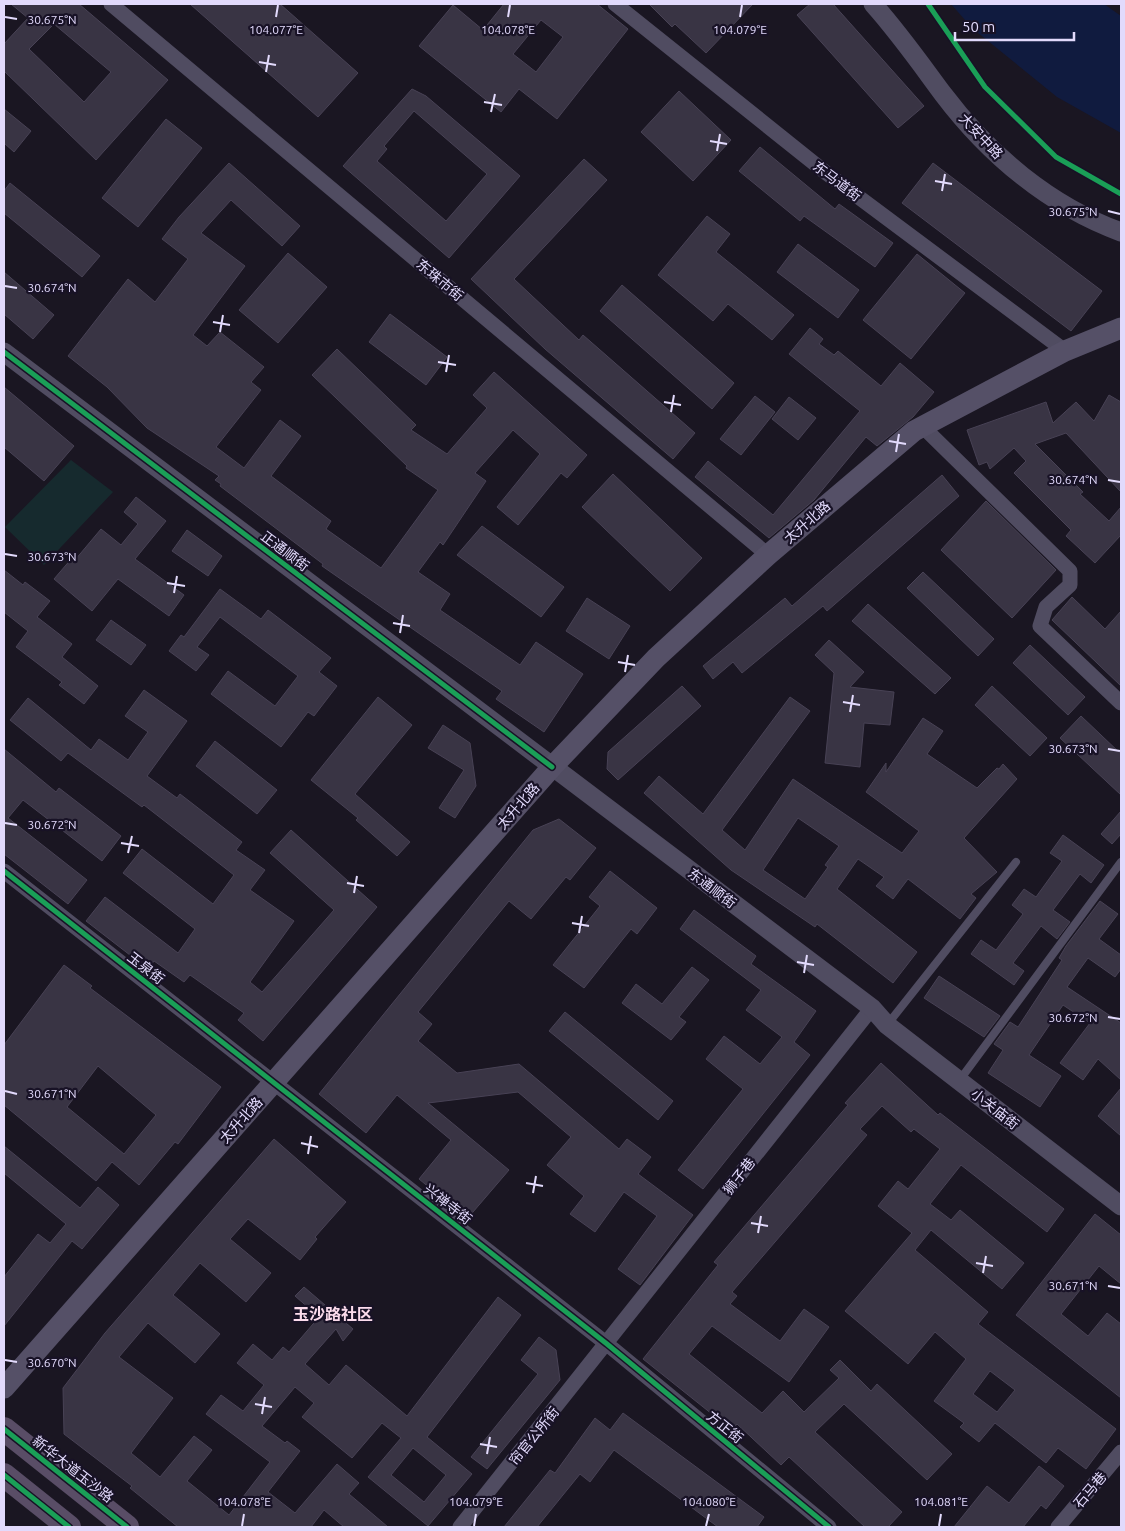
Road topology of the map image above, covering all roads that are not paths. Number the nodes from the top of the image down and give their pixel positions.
1 (111, 4) edge
2 (615, 4) edge
3 (873, 4) edge
4 (1121, 232) edge
5 (1121, 328) edge
6 (1065, 350) junction
7 (4, 352) edge
8 (922, 426) junction
9 (768, 555) junction
10 (1121, 702) edge
11 (552, 767) junction
12 (1016, 862) dead end
13 (1121, 862) edge
14 (4, 872) edge
15 (872, 1008) junction
16 (887, 1025) junction
17 (959, 1081) junction
18 (274, 1082) junction
19 (1121, 1206) edge
20 (607, 1344) junction
21 (4, 1388) edge
22 (4, 1429) edge
23 (1121, 1452) edge
24 (4, 1475) edge
25 (69, 1527) edge
26 (127, 1527) edge
27 (460, 1527) edge
28 (829, 1527) edge
29 (1058, 1527) edge

1 - 9 street, 东珠市街
2 - 6 street, 东马道街
3 - 4 street, 大安中路
5 - 6 main road, 太升北路
6 - 8 main road, 太升北路
7 - 11 street, 正通顺街
8 - 9 main road, 太升北路
8 - 10 street
9 - 11 main road, 太升北路
11 - 15 street, 东通顺街
11 - 18 main road, 太升北路
12 - 16 lane
13 - 17 lane
14 - 18 street, 玉泉街
15 - 16 street, 小关庙街
15 - 20 street, 狮子巷
16 - 17 street, 小关庙街
17 - 19 street, 小关庙街
18 - 20 street, 兴禅寺街
18 - 21 main road, 太升北路
20 - 27 street, 帘官公所街
20 - 28 street, 方正街
22 - 26 main road, 新华大道玉沙路
23 - 29 street, 石马巷
24 - 25 main road

